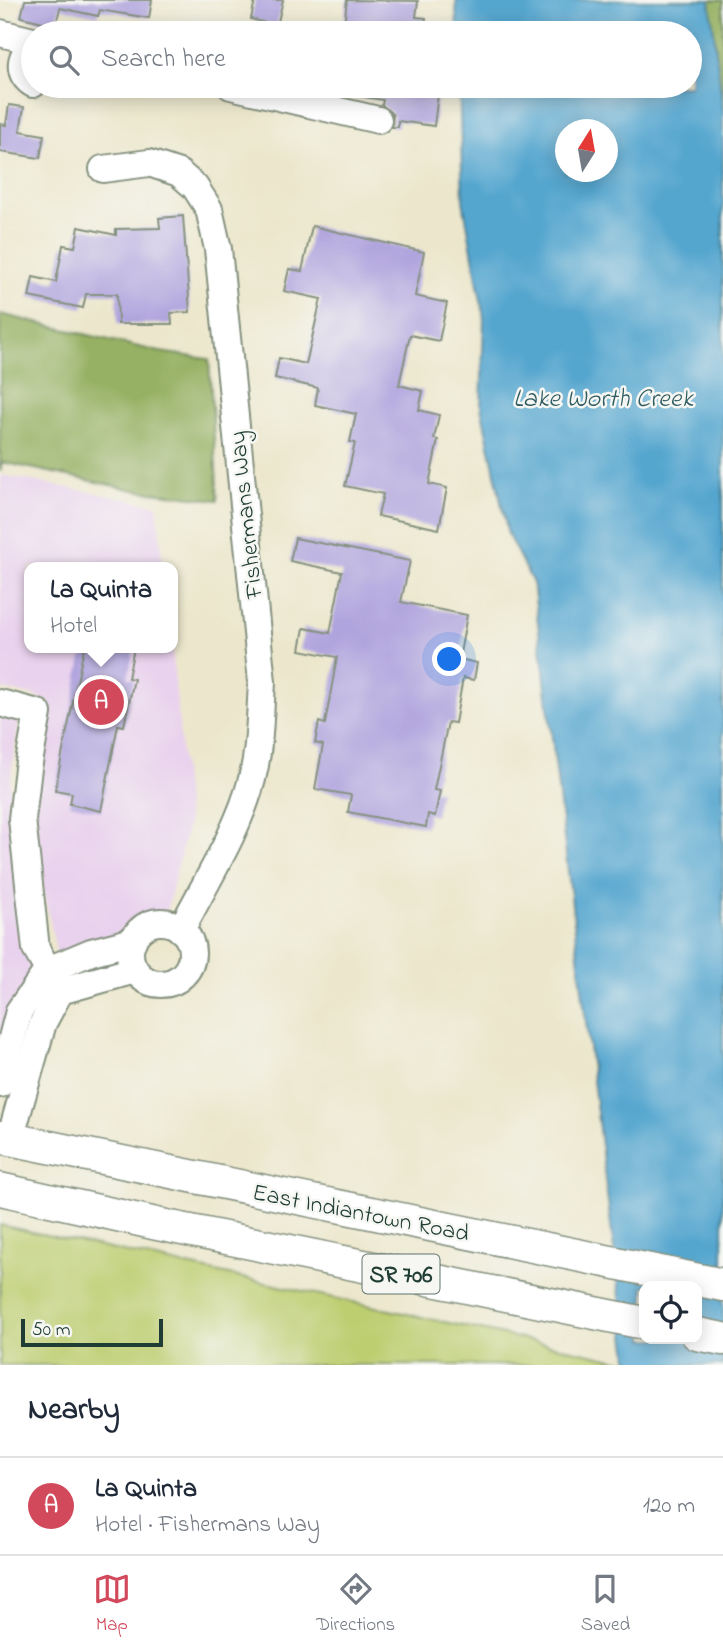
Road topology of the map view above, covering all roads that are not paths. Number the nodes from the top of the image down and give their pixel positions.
1 (0, 33) edge
2 (21, 38) edge
3 (0, 76) edge
4 (21, 81) edge
5 (283, 98) edge
6 (378, 120) dead end
7 (103, 169) dead end
8 (0, 703) edge
9 (181, 930) junction
10 (132, 941) junction
11 (135, 970) junction
12 (54, 981) junction
13 (9, 1006) edge
14 (43, 1024) junction
15 (0, 1084) edge
16 (3, 1140) edge
17 (0, 1189) edge
18 (723, 1285) edge
19 (639, 1322) edge
20 (702, 1335) edge
21 (723, 1339) edge

1 - 2 street
3 - 4 street
5 - 6 street
7 - 9 street, Fishermans Way
8 - 12 street
9 - 10 street
9 - 11 street
10 - 11 street
10 - 12 street
11 - 12 street
12 - 13 street
12 - 14 street
13 - 14 street
13 - 15 street
14 - 16 street
16 - 18 main road, East Indiantown Road / SR 706
17 - 19 main road, SR 706
20 - 21 main road

